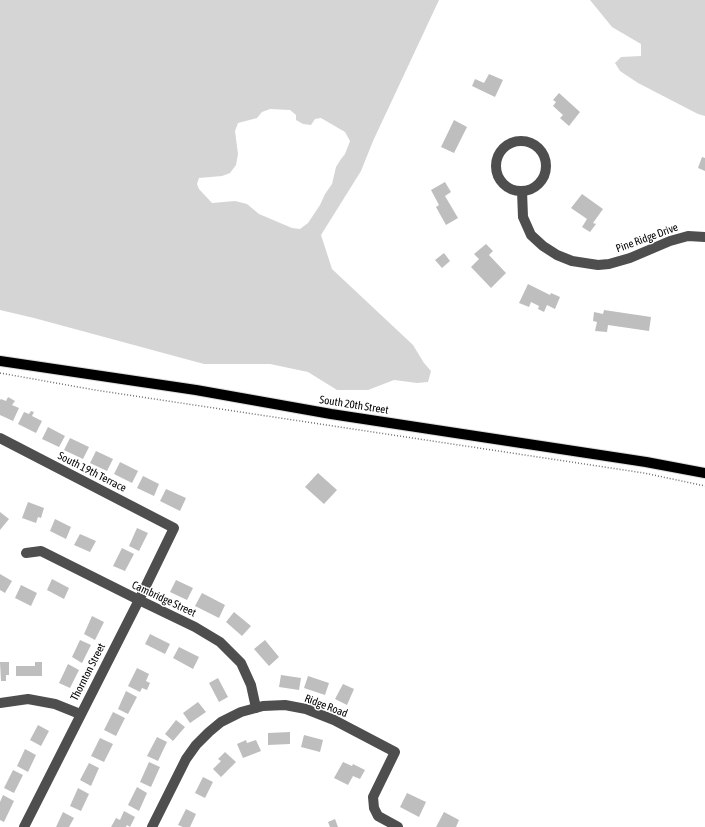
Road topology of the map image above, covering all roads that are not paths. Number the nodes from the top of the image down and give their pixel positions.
1 (522, 192) junction
2 (705, 237) edge
3 (0, 361) edge
4 (0, 438) edge
5 (705, 473) edge
6 (174, 528) joint
7 (26, 553) dead end
8 (139, 600) junction
9 (0, 703) edge
10 (256, 708) junction
11 (80, 714) junction
12 (24, 827) edge
13 (152, 827) edge
14 (398, 827) edge

1 - 1 street
1 - 2 street, Pine Ridge Drive
3 - 5 main road, South 20th Street
4 - 6 street, South 19th Terrace
6 - 8 street, Thornton Street
7 - 8 street, Cambridge Street
8 - 10 street, Cambridge Street
8 - 11 street, Thornton Street
9 - 11 street
10 - 13 street, Ridge Road
10 - 14 street, Ridge Road
11 - 12 street, Thornton Street

